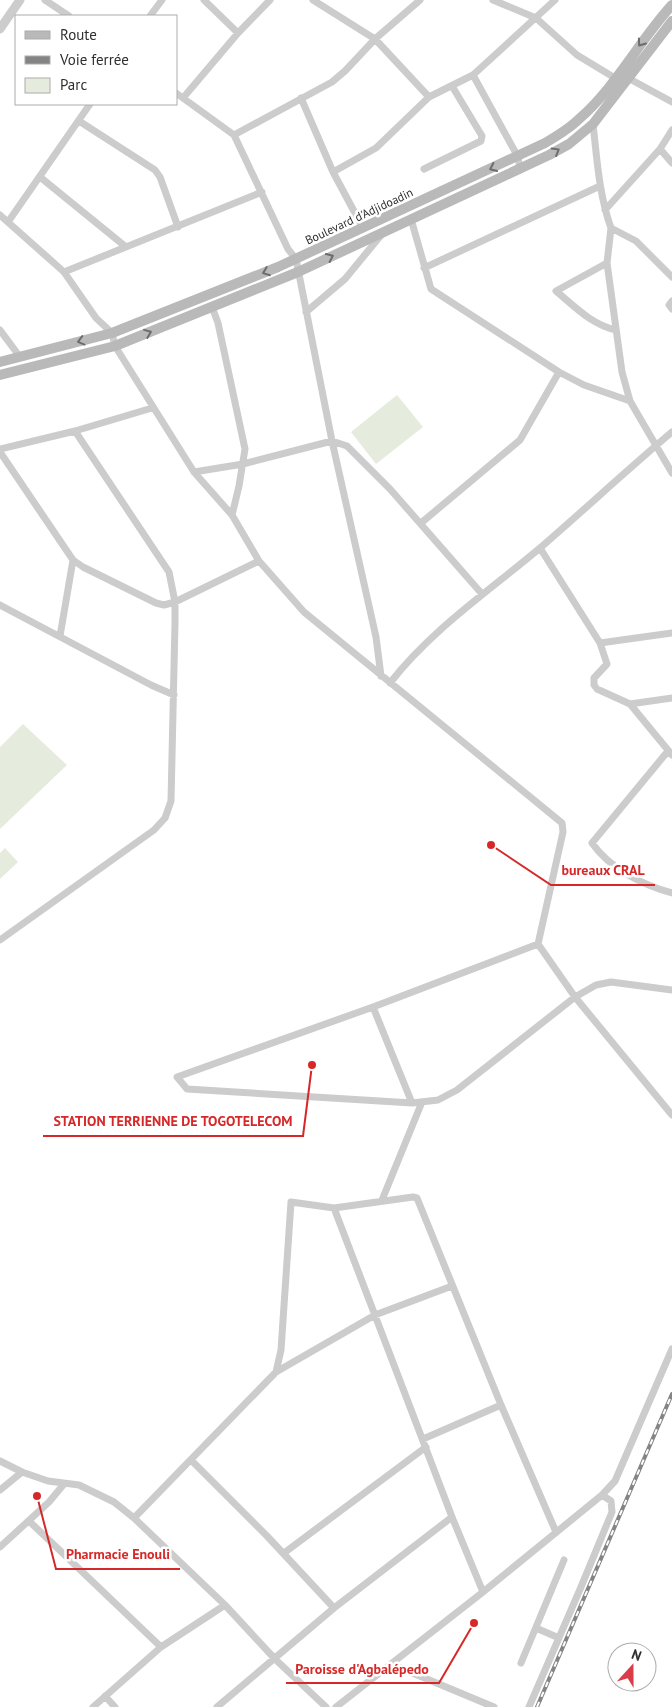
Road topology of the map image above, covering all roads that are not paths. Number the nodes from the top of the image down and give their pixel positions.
1 (20, 0) edge
2 (45, 0) edge
3 (162, 0) edge
4 (204, 0) edge
5 (270, 0) edge
6 (313, 0) edge
7 (420, 0) edge
8 (493, 0) edge
9 (555, 0) edge
10 (670, 11) edge
11 (68, 15) edge
12 (151, 15) edge
13 (536, 18) junction
14 (672, 21) edge
15 (0, 29) edge
16 (238, 33) junction
17 (375, 39) junction
18 (473, 75) junction
19 (615, 78) junction
20 (628, 78) junction
21 (452, 86) junction
22 (179, 96) edge
23 (429, 97) junction
24 (301, 98) junction
25 (672, 102) edge
26 (89, 105) edge
27 (79, 121) junction
28 (593, 124) junction
29 (672, 130) edge
30 (234, 135) junction
31 (660, 149) junction
32 (518, 156) junction
33 (672, 162) edge
34 (424, 169) dead end
35 (520, 169) junction
36 (333, 172) junction
37 (40, 177) junction
38 (470, 178) junction
39 (600, 186) junction
40 (472, 191) junction
41 (262, 192) junction
42 (605, 210) junction
43 (0, 215) edge
44 (411, 219) junction
45 (8, 222) junction
46 (178, 226) junction
47 (363, 228) junction
48 (611, 228) junction
49 (384, 231) junction
50 (126, 247) junction
51 (296, 259) junction
52 (607, 263) junction
53 (424, 268) junction
54 (64, 272) junction
55 (298, 272) junction
56 (672, 277) edge
57 (672, 301) edge
58 (212, 306) junction
59 (672, 308) edge
60 (306, 312) junction
61 (0, 330) edge
62 (616, 330) junction
63 (112, 333) junction
64 (115, 346) junction
65 (20, 357) junction
66 (0, 362) edge
67 (559, 372) junction
68 (0, 375) edge
69 (630, 401) junction
70 (152, 408) junction
71 (75, 431) junction
72 (672, 432) edge
73 (332, 441) junction
74 (655, 446) junction
75 (0, 451) edge
76 (243, 464) junction
77 (194, 472) junction
78 (672, 473) edge
79 (232, 515) junction
80 (421, 523) junction
81 (540, 548) junction
82 (73, 560) junction
83 (258, 561) junction
84 (482, 594) junction
85 (175, 602) junction
86 (0, 605) edge
87 (672, 633) edge
88 (60, 636) junction
89 (600, 643) junction
90 (381, 676) junction
91 (390, 683) junction
92 (174, 695) junction
93 (672, 698) edge
94 (630, 704) junction
95 (670, 753) edge
96 (672, 894) edge
97 (0, 940) edge
98 (538, 944) junction
99 (672, 990) edge
100 (575, 997) junction
101 (373, 1007) junction
102 (422, 1102) junction
103 (412, 1103) junction
104 (672, 1115) edge
105 (382, 1200) junction
106 (334, 1208) junction
107 (452, 1286) junction
108 (375, 1315) junction
109 (672, 1349) edge
110 (276, 1372) junction
111 (501, 1405) junction
112 (422, 1439) junction
113 (426, 1447) junction
114 (191, 1460) junction
115 (0, 1461) edge
116 (22, 1472) junction
117 (64, 1484) junction
118 (0, 1490) edge
119 (602, 1495) junction
120 (452, 1517) junction
121 (134, 1518) junction
122 (29, 1521) junction
123 (556, 1532) junction
124 (0, 1547) edge
125 (284, 1554) junction
126 (564, 1560) dead end
127 (483, 1592) junction
128 (224, 1605) junction
129 (334, 1608) junction
130 (536, 1628) junction
131 (559, 1638) junction
132 (161, 1647) junction
133 (275, 1660) junction
134 (521, 1662) dead end
135 (391, 1664) junction
136 (105, 1696) junction
137 (93, 1707) edge
138 (115, 1707) edge
139 (217, 1707) edge
140 (326, 1707) edge
141 (336, 1707) edge
142 (494, 1707) edge
143 (529, 1707) edge

1 - 15 street
2 - 11 street
3 - 12 street
4 - 16 street
5 - 16 street
6 - 17 street
7 - 17 street
8 - 13 street
9 - 13 street
10 -> 19 main road, Boulevard d'Adjidoadin
13 - 18 street
13 - 19 street
14 - 20 main road, Boulevard d'Adjidoadin
16 - 22 street
17 - 23 street
17 - 24 street
18 - 21 street
18 - 32 street
19 - 32 main road, Boulevard d'Adjidoadin
20 - 25 street
20 - 28 main road, Boulevard d'Adjidoadin
21 - 23 street
21 - 34 street
22 - 30 street
23 - 36 street
24 - 30 street
24 - 36 street
26 - 27 street
27 - 37 street
27 - 46 street
35 -> 28 main road, Boulevard d'Adjidoadin
28 - 39 street
29 - 31 street
30 - 41 street
31 - 33 street
31 - 42 street
32 - 35 street
32 -> 38 main road, Boulevard d'Adjidoadin
35 - 40 main road, Boulevard d'Adjidoadin
36 - 47 street
37 - 45 street
37 - 50 street
38 - 40 main road
38 - 47 main road, Boulevard d'Adjidoadin
39 - 42 street
39 - 53 street
40 - 44 main road, Boulevard d'Adjidoadin
41 - 46 street
41 - 51 street
42 - 48 street
43 - 45 street
44 - 49 main road, Boulevard d'Adjidoadin
44 - 53 street
45 - 54 street
46 - 50 street
47 - 51 main road, Boulevard d'Adjidoadin
48 - 52 street
48 - 56 street
55 -> 49 main road, Boulevard d'Adjidoadin
49 - 60 street
50 - 54 street
51 - 55 street
51 -> 63 main road, Boulevard d'Adjidoadin
52 - 62 street
52 - 62 street
53 - 67 street
54 - 63 street
55 - 58 main road, Boulevard d'Adjidoadin
55 - 60 street
57 - 59 street
64 -> 58 main road, Boulevard d'Adjidoadin
58 - 76 street
60 - 73 street
61 - 65 street
62 - 69 street
63 - 64 street
63 -> 65 main road, Boulevard d'Adjidoadin
64 - 68 main road, Boulevard d'Adjidoadin
64 - 70 street
65 - 66 main road, Boulevard d'Adjidoadin
67 - 69 street
67 - 80 street
69 - 74 street
70 - 71 street
70 - 77 street
71 - 75 street
71 - 85 street
72 - 74 street
73 - 76 street
73 - 80 street
73 - 90 street
74 - 78 street
74 - 81 street
75 - 82 street
76 - 77 street
76 - 79 street
77 - 79 street
79 - 83 street
80 - 84 street
81 - 84 street
81 - 89 street
82 - 85 street
82 - 88 street
83 - 85 street
83 - 90 street
84 - 91 street
85 - 92 street
86 - 88 street
87 - 89 street
88 - 92 street
89 - 94 street
90 - 91 street
91 - 98 street
92 - 97 street
93 - 94 street
94 - 95 street
95 - 96 street
98 - 100 street
98 - 101 street
99 - 100 street
100 - 102 street
100 - 104 street
101 - 103 street
101 - 103 street
102 - 103 street
102 - 105 street
105 - 106 street
105 - 107 street
106 - 108 street
106 - 110 street
107 - 108 street
107 - 111 street
108 - 110 street
108 - 112 street
109 - 119 street
110 - 114 street
111 - 112 street
111 - 123 street
112 - 113 street
113 - 120 street
113 - 125 street
114 - 121 street
114 - 125 street
115 - 116 street
116 - 117 street
116 - 118 street
117 - 121 street
117 - 122 street
119 - 123 street
119 - 131 street
120 - 127 street
120 - 129 street
121 - 128 street
122 - 124 street
122 - 132 street
123 - 127 street
125 - 129 street
126 - 130 street
127 - 135 street
128 - 132 street
128 - 133 street
129 - 133 street
130 - 131 street
130 - 134 street
131 - 143 street
132 - 136 street
133 - 139 street
133 - 140 street
135 - 141 street
135 - 142 street
136 - 137 street
136 - 138 street

